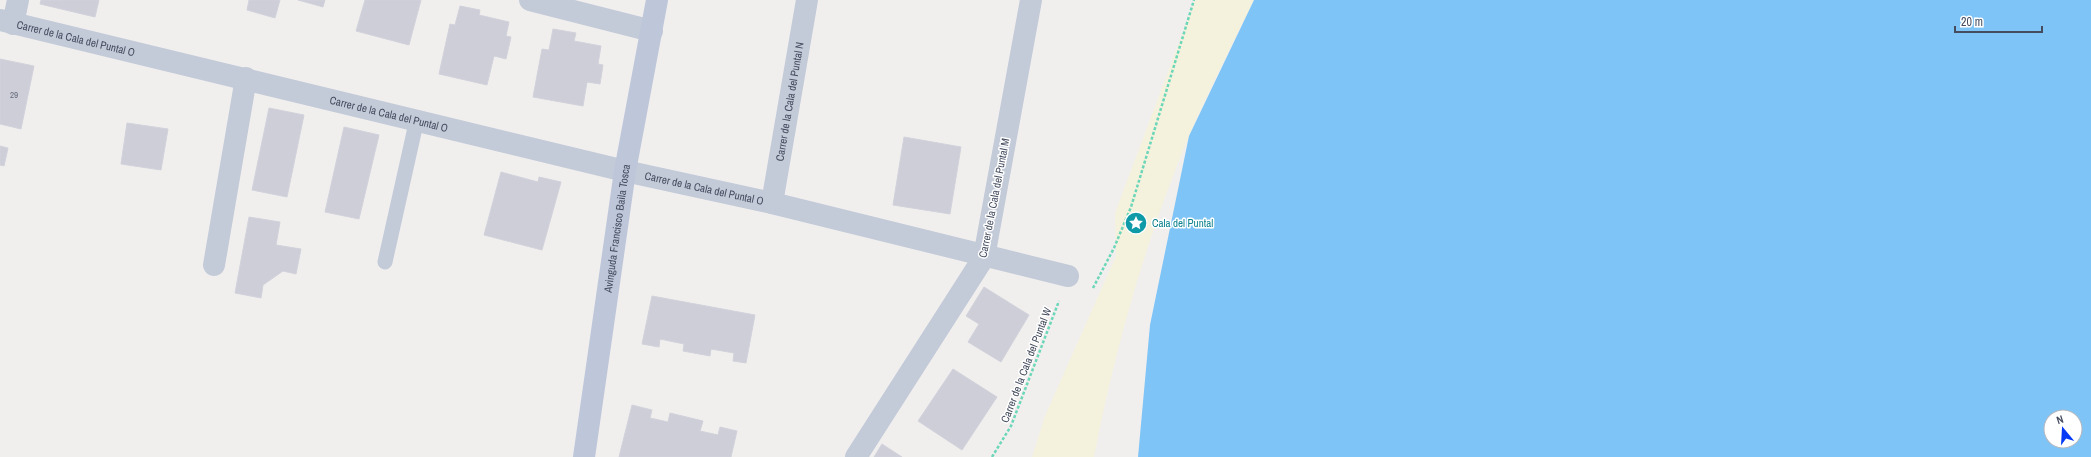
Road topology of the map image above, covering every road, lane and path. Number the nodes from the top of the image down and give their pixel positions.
1 (18, 0) edge
2 (530, 0) edge
3 (657, 0) edge
4 (807, 0) edge
5 (1031, 0) edge
6 (1194, 0) edge
7 (7, 22) edge
8 (652, 31) junction
9 (246, 78) junction
10 (416, 119) junction
11 (625, 171) junction
12 (772, 203) junction
13 (1114, 248) dead end
14 (984, 257) junction
15 (385, 262) dead end
16 (214, 265) dead end
17 (1068, 276) joint
18 (584, 457) edge
19 (856, 457) edge
20 (992, 457) edge

1 - 7 street
2 - 8 street
3 - 8 street, Avinguda Francisco Baila Tosca
4 - 12 street, Carrer de la Cala del Puntal N
5 - 14 street, Carrer de la Cala del Puntal M
6 - 13 path
7 - 9 street, Carrer de la Cala del Puntal O
8 - 11 street, Avinguda Francisco Baila Tosca
9 - 10 street, Carrer de la Cala del Puntal O
9 - 16 street
10 - 11 street, Carrer de la Cala del Puntal O
10 - 15 lane
11 - 12 street, Carrer de la Cala del Puntal O
11 - 18 street, Avinguda Francisco Baila Tosca
12 - 14 street, Carrer de la Cala del Puntal O
14 - 17 street, Carrer de la Cala del Puntal O
14 - 19 street, Carrer de la Cala del Puntal M
17 - 20 path, Carrer de la Cala del Puntal W

